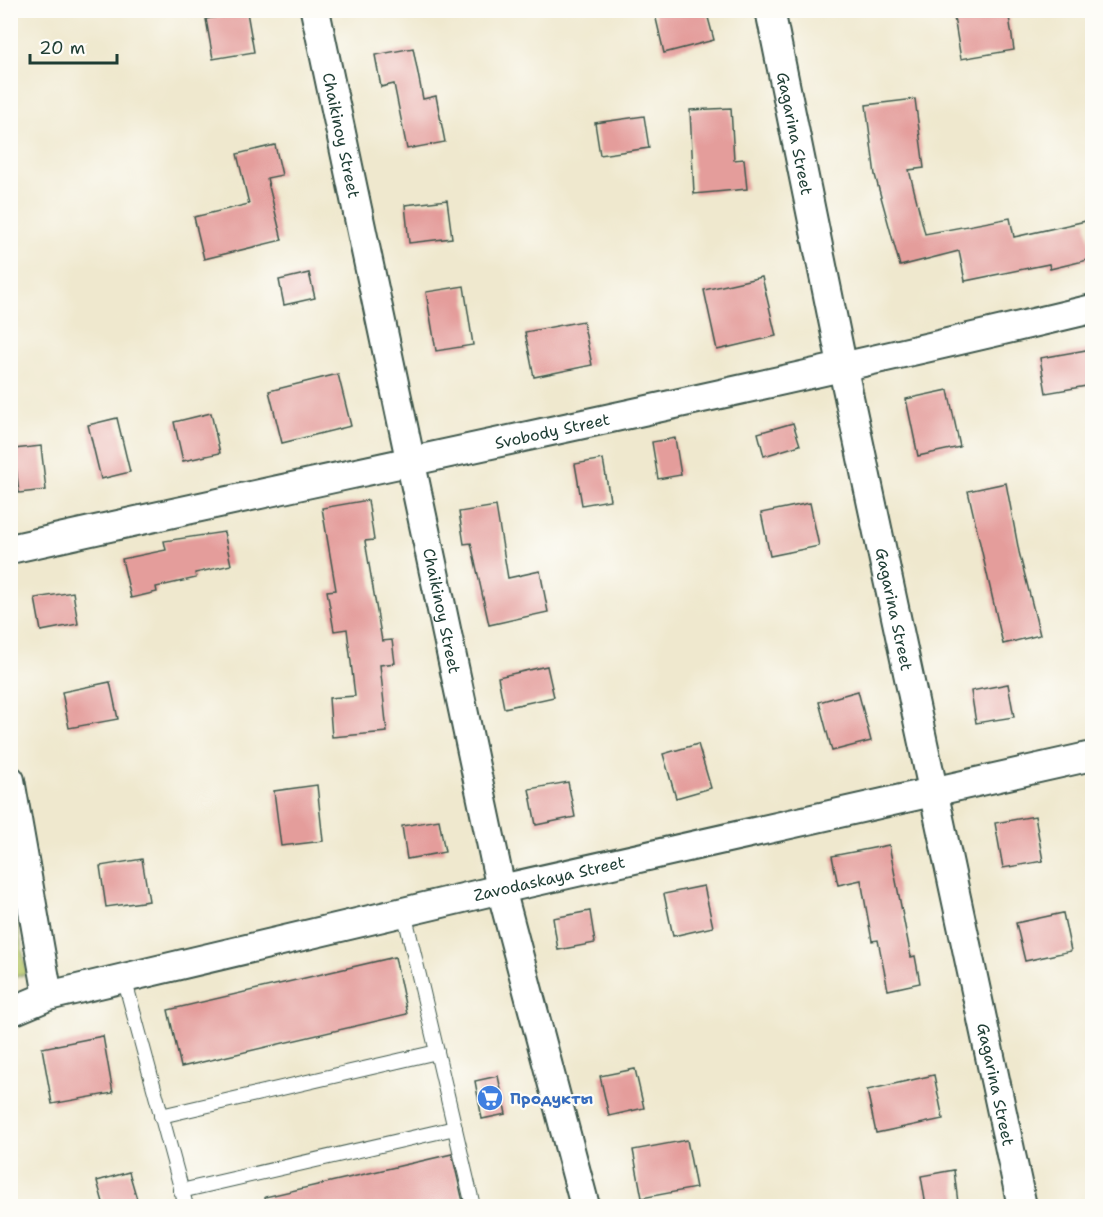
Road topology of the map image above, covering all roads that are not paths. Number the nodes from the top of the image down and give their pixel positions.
1 (315, 10) edge
2 (770, 10) edge
3 (1092, 309) edge
4 (843, 369) junction
5 (408, 460) junction
6 (10, 549) edge
7 (1092, 756) edge
8 (10, 780) edge
9 (934, 793) junction
10 (501, 889) junction
11 (404, 912) junction
12 (124, 978) junction
13 (48, 996) junction
14 (10, 1012) edge
15 (437, 1052) junction
16 (161, 1116) junction
17 (455, 1128) junction
18 (182, 1191) junction
19 (186, 1206) edge
20 (473, 1206) edge
21 (585, 1206) edge
22 (1022, 1206) edge

1 - 5 street, Chaikinoy Street
2 - 4 street, Gagarina Street
3 - 4 street, Svobody Street
4 - 5 street, Svobody Street
4 - 9 street, Gagarina Street
5 - 6 street, Svobody Street
5 - 10 street, Chaikinoy Street
7 - 9 street, Zavodaskaya Street
8 - 13 street
9 - 10 street, Zavodaskaya Street
9 - 22 street, Gagarina Street
10 - 11 street, Zavodaskaya Street
10 - 21 street, Chaikinoy Street
11 - 12 street, Zavodaskaya Street
11 - 15 lane
12 - 13 street, Zavodaskaya Street
12 - 16 lane
13 - 14 street, Zavodaskaya Street
15 - 16 lane
15 - 17 lane
16 - 18 lane
17 - 18 lane
17 - 20 lane
18 - 19 lane

